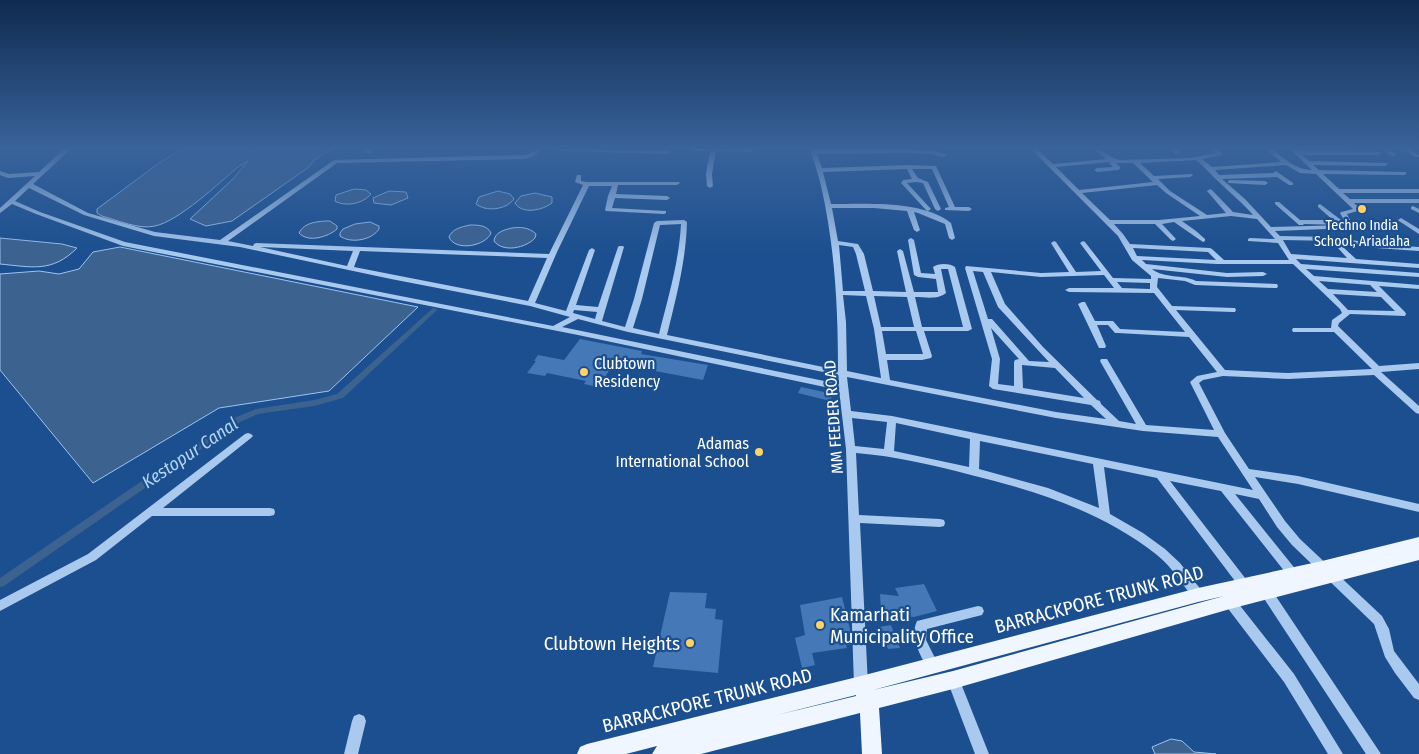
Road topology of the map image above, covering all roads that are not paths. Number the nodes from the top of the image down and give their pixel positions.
1 (303, 184) edge
2 (587, 184) edge
3 (616, 184) edge
4 (823, 184) edge
5 (905, 184) edge
6 (926, 184) edge
7 (942, 184) edge
8 (1069, 184) edge
9 (1147, 184) edge
10 (1159, 184) edge
11 (1225, 184) edge
12 (1331, 184) edge
13 (29, 185) joint
14 (1210, 191) dead end
15 (1339, 191) junction
16 (1419, 191) edge
17 (1077, 192) junction
18 (611, 196) junction
19 (667, 198) dead end
20 (11, 201) junction
21 (1348, 201) junction
22 (1419, 201) edge
23 (1277, 203) dead end
24 (828, 206) junction
25 (1320, 206) dead end
26 (928, 209) junction
27 (938, 209) junction
28 (953, 209) junction
29 (969, 209) dead end
30 (0, 210) edge
31 (914, 210) junction
32 (664, 212) dead end
33 (1231, 214) junction
34 (1205, 216) junction
35 (1257, 217) junction
36 (1175, 220) junction
37 (1401, 220) dead end
38 (1338, 221) junction
39 (1108, 222) junction
40 (1157, 222) junction
41 (1298, 222) junction
42 (1347, 225) junction
43 (1269, 229) junction
44 (1307, 229) junction
45 (917, 230) dead end
46 (1419, 232) edge
47 (952, 238) dead end
48 (1173, 239) dead end
49 (911, 240) dead end
50 (1203, 240) dead end
51 (1250, 240) dead end
52 (1279, 240) junction
53 (220, 243) junction
54 (835, 243) junction
55 (1054, 243) dead end
56 (1083, 243) dead end
57 (240, 245) junction
58 (1127, 246) junction
59 (621, 247) dead end
60 (358, 248) junction
61 (1342, 248) dead end
62 (1419, 249) edge
63 (592, 250) dead end
64 (900, 251) dead end
65 (551, 256) junction
66 (1135, 258) junction
67 (1353, 260) junction
68 (1222, 262) junction
69 (1295, 262) junction
70 (1145, 266) junction
71 (1419, 266) edge
72 (350, 268) junction
73 (986, 270) junction
74 (1364, 271) junction
75 (1105, 272) junction
76 (1074, 274) junction
77 (1263, 274) dead end
78 (1419, 275) edge
79 (939, 277) junction
80 (1154, 278) junction
81 (1312, 278) junction
82 (1112, 280) junction
83 (1375, 284) junction
84 (1274, 286) dead end
85 (1419, 287) edge
86 (1069, 290) dead end
87 (1119, 290) junction
88 (1157, 291) junction
89 (1324, 291) junction
90 (839, 293) junction
91 (870, 293) junction
92 (911, 294) junction
93 (1383, 294) junction
94 (531, 304) junction
95 (1082, 304) dead end
96 (1172, 308) junction
97 (602, 310) junction
98 (1232, 310) dead end
99 (573, 312) junction
100 (1346, 312) junction
101 (989, 320) dead end
102 (598, 321) junction
103 (1092, 323) junction
104 (553, 328) junction
105 (878, 329) junction
106 (919, 329) junction
107 (628, 330) junction
108 (1296, 330) dead end
109 (1336, 330) junction
110 (1192, 335) junction
111 (662, 337) junction
112 (1102, 346) dead end
113 (883, 357) junction
114 (1104, 361) dead end
115 (1027, 363) junction
116 (1058, 366) junction
117 (1419, 366) edge
118 (1377, 371) junction
119 (844, 373) junction
120 (1222, 373) junction
121 (886, 382) junction
122 (843, 388) junction
123 (1019, 390) junction
124 (1097, 403) junction
125 (1419, 411) edge
126 (847, 414) junction
127 (892, 419) junction
128 (1115, 423) junction
129 (1143, 428) junction
130 (1221, 434) junction
131 (248, 436) dead end
132 (975, 436) junction
133 (851, 449) junction
134 (889, 452) junction
135 (1098, 462) junction
136 (974, 472) junction
137 (1248, 472) junction
138 (1160, 475) junction
139 (1225, 489) junction
140 (1262, 496) junction
141 (1419, 508) edge
142 (149, 512) junction
143 (270, 512) dead end
144 (1105, 517) junction
145 (854, 519) junction
146 (940, 523) dead end
147 (1419, 543) edge
148 (1419, 554) edge
149 (1328, 572) junction
150 (1293, 574) junction
151 (1245, 586) junction
152 (1267, 593) junction
153 (1198, 595) junction
154 (1230, 602) junction
155 (0, 606) edge
156 (978, 611) dead end
157 (933, 666) junction
158 (953, 680) junction
159 (865, 693) junction
160 (1419, 694) edge
161 (359, 721) dead end
162 (351, 754) edge
163 (587, 754) edge
164 (662, 754) edge
165 (872, 754) edge
166 (982, 754) edge
167 (1336, 754) edge
168 (1374, 754) edge

1 - 53 street
2 - 65 street
3 - 18 street
4 - 24 street, MM FEEDER ROAD
5 - 26 street
6 - 27 street
7 - 28 street
8 - 17 street
9 - 17 street
10 - 34 street
11 - 35 street
12 - 15 street
13 - 20 street
13 - 53 street
14 - 33 street
15 - 16 street
15 - 21 street
17 - 39 street
18 - 19 street
18 - 32 street
20 - 30 street
20 - 104 street
21 - 22 street
21 - 42 street
23 - 41 street
24 - 31 street
24 - 54 street, MM FEEDER ROAD
25 - 38 street
26 - 27 street
26 - 31 street
27 - 28 street
28 - 29 street
31 - 45 street
31 - 47 street
33 - 34 street
33 - 35 street
34 - 36 street
35 - 43 street
36 - 40 street
36 - 50 street
37 - 46 street
38 - 41 street
38 - 42 street
39 - 40 street
39 - 58 street
40 - 48 street
41 - 44 street
42 - 44 street
43 - 44 street
43 - 52 street
49 - 79 street
51 - 52 street
52 - 62 street
52 - 69 street
53 - 57 street
54 - 90 street, MM FEEDER ROAD
54 - 91 street
55 - 76 street
56 - 75 street
57 - 60 street
57 - 72 street
58 - 66 street
58 - 68 street
59 - 97 street
60 - 65 street
60 - 72 street
61 - 67 street
63 - 99 street
64 - 92 street
65 - 94 street
66 - 68 street
66 - 70 street
67 - 69 street
67 - 71 street
67 - 74 street
68 - 69 street
69 - 74 street
69 - 81 street
70 - 77 street
70 - 80 street
72 - 94 street
73 - 76 street
73 - 116 street
73 - 123 street
74 - 78 street
74 - 83 street
75 - 76 street
75 - 82 street
79 - 92 street
79 - 106 street
80 - 82 street
80 - 84 street
80 - 88 street
81 - 83 street
81 - 89 street
82 - 87 street
83 - 85 street
83 - 93 street
86 - 87 street
87 - 88 street
88 - 96 street
89 - 93 street
89 - 100 street
90 - 91 street
90 - 119 street, MM FEEDER ROAD
91 - 92 street
91 - 105 street
92 - 106 street
93 - 100 street
94 - 99 street
95 - 103 street
96 - 98 street
96 - 110 street
97 - 99 street
97 - 102 street
99 - 102 street
99 - 104 street
100 - 109 street
101 - 115 street
102 - 107 street
103 - 110 street
103 - 112 street
104 - 122 street
105 - 106 street
105 - 113 street
106 - 113 street
107 - 111 street
107 - 111 street
108 - 109 street
109 - 118 street
110 - 120 street
111 - 119 street
113 - 121 street
114 - 129 street
115 - 116 street
115 - 123 street
116 - 124 street
117 - 118 street
118 - 120 street
118 - 125 street
119 - 121 street
119 - 122 street, MM FEEDER ROAD
120 - 130 street
121 - 128 street
122 - 126 street, MM FEEDER ROAD
123 - 124 street
124 - 128 street
126 - 127 street
126 - 133 street, MM FEEDER ROAD
127 - 132 street
127 - 134 street
128 - 129 street
129 - 130 street
130 - 137 street
131 - 142 street
132 - 135 street
132 - 136 street
133 - 134 street
133 - 145 street, MM FEEDER ROAD
134 - 136 street
135 - 138 street
135 - 144 street
136 - 144 street
137 - 140 street
137 - 141 street
138 - 139 street
138 - 151 street
139 - 140 street
139 - 150 street
140 - 149 street
142 - 143 street
142 - 155 street
144 - 153 street
145 - 146 street
145 - 159 street, MM FEEDER ROAD
147 - 149 main road, BARRACKPORE TRUNK ROAD
148 - 149 main road, BARRACKPORE TRUNK ROAD
149 - 150 main road, BARRACKPORE TRUNK ROAD
149 - 152 main road, BARRACKPORE TRUNK ROAD
149 - 160 street
150 - 151 main road, BARRACKPORE TRUNK ROAD
151 - 153 main road, BARRACKPORE TRUNK ROAD
152 - 154 main road, BARRACKPORE TRUNK ROAD
152 - 168 street
153 - 157 main road, BARRACKPORE TRUNK ROAD
154 - 158 main road, BARRACKPORE TRUNK ROAD
154 - 167 street
156 - 157 street
157 - 159 main road, BARRACKPORE TRUNK ROAD
158 - 159 main road, BARRACKPORE TRUNK ROAD
158 - 166 street
159 - 163 main road, BARRACKPORE TRUNK ROAD
159 - 164 main road, BARRACKPORE TRUNK ROAD
159 - 165 main road
161 - 162 street

